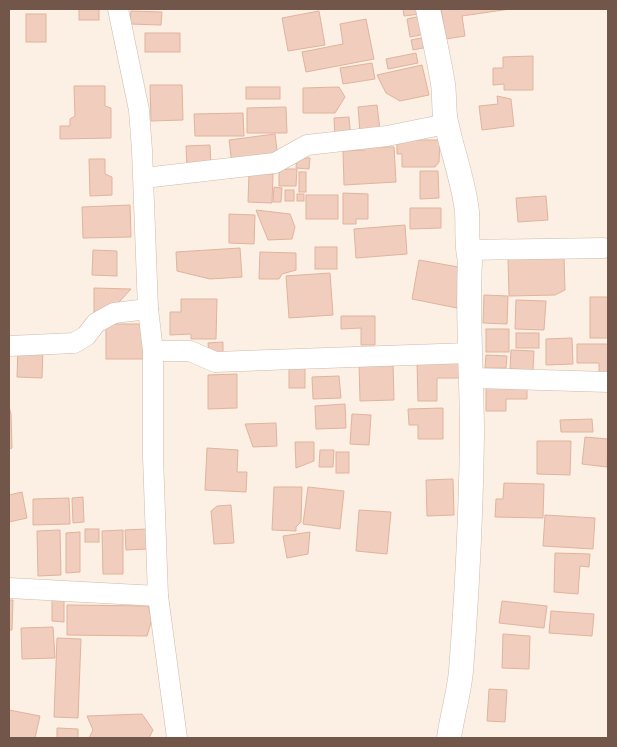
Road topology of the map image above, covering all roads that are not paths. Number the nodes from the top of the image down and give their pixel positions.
1 (118, 9) edge
2 (428, 9) edge
3 (446, 124) junction
4 (144, 178) junction
5 (604, 248) dead end
6 (467, 250) junction
7 (148, 309) junction
8 (9, 346) edge
9 (153, 351) junction
10 (469, 353) junction
11 (472, 378) junction
12 (608, 382) edge
13 (9, 588) edge
14 (158, 596) junction
15 (177, 738) edge
16 (449, 738) edge

1 - 4 street
2 - 3 street
3 - 4 street
3 - 6 street
4 - 7 street
5 - 6 street
6 - 10 street
7 - 8 street
7 - 9 street
9 - 10 street
9 - 14 street
10 - 11 street
11 - 12 street
11 - 16 street
13 - 14 street
14 - 15 street

